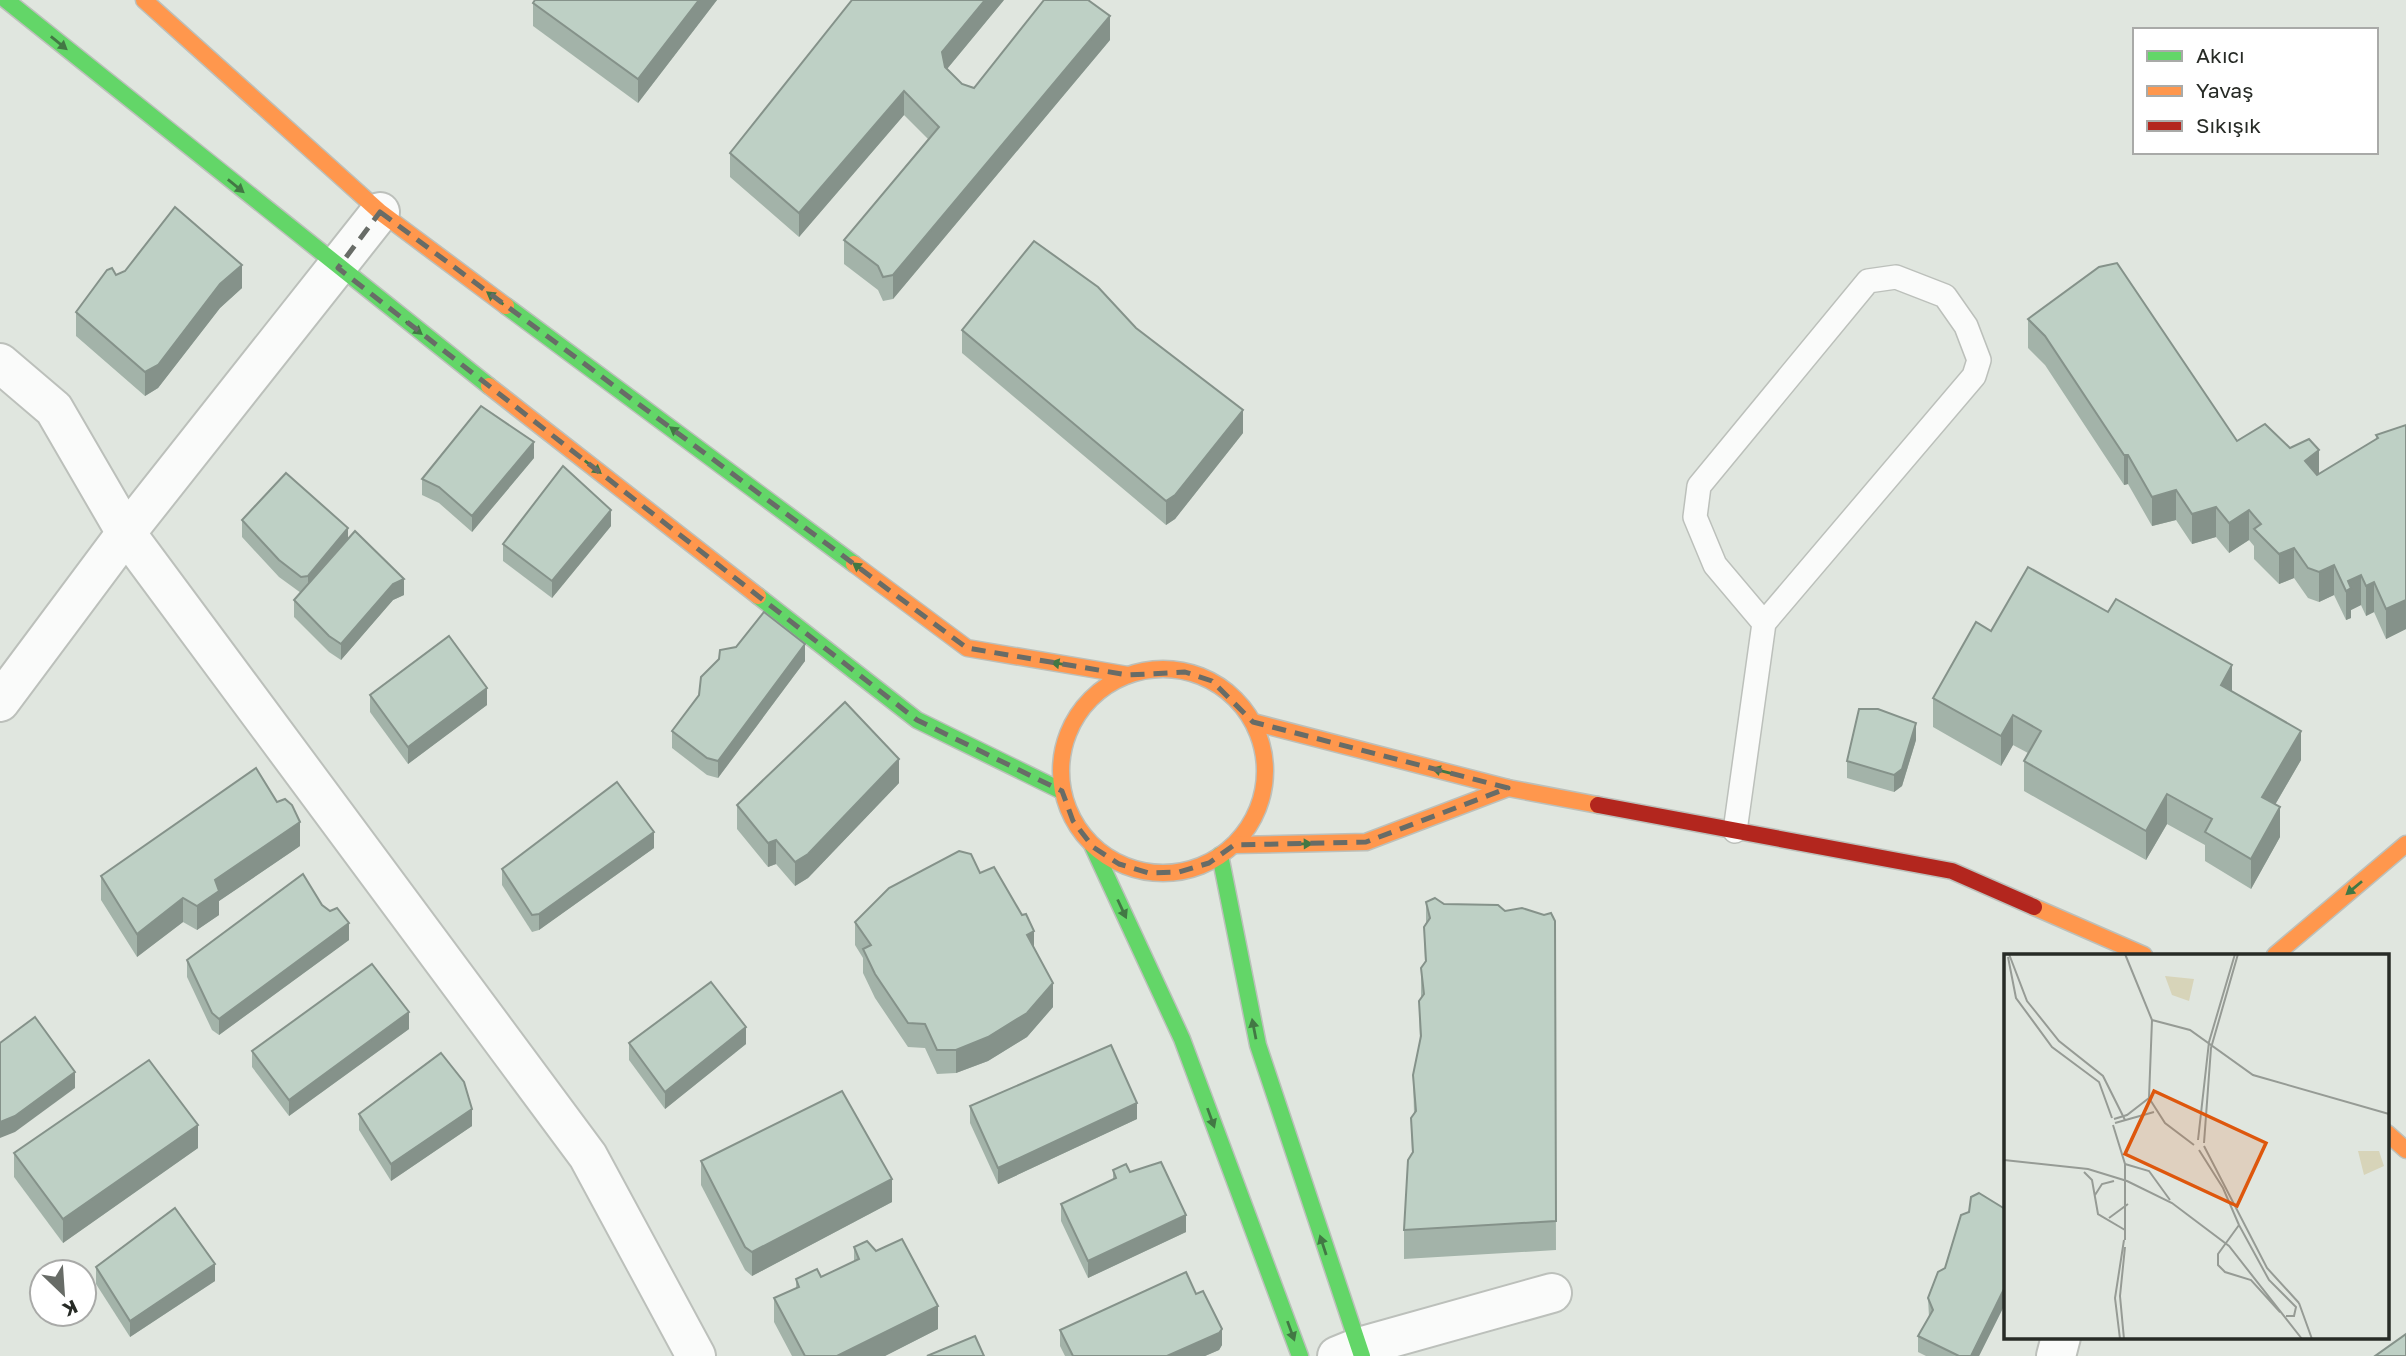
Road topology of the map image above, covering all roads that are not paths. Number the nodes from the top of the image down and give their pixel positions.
1 (6, 0) edge
2 (144, 0) edge
3 (380, 212) junction
4 (338, 268) junction
5 (0, 363) edge
6 (126, 533) junction
7 (1764, 623) junction
8 (1128, 675) junction
9 (0, 702) edge
10 (1253, 722) junction
11 (1508, 788) junction
12 (1062, 791) junction
13 (1735, 831) junction
14 (2406, 844) edge
15 (1234, 845) junction
16 (1093, 847) junction
17 (1220, 855) junction
18 (2142, 954) edge
19 (2276, 954) edge
20 (2388, 1134) edge
21 (2406, 1150) edge
22 (1552, 1293) dead end
23 (2061, 1338) edge
24 (1353, 1353) edge
25 (696, 1356) edge
26 (1300, 1356) edge
27 (2056, 1356) edge

1 -> 4 street
2 - 3 street
3 - 4 street
8 -> 3 street
4 - 6 street
4 -> 12 street
5 - 6 street
6 - 9 street
6 - 25 street
7 - 7 lane
7 - 13 lane
8 - 10 street
8 - 12 street
11 -> 10 street
10 - 15 street
11 - 13 street
15 -> 11 street
12 - 16 street
13 - 18 street
14 -> 19 street
15 - 17 street
16 - 17 street
16 -> 26 street
24 -> 17 street
20 - 21 street
22 - 24 street
23 - 27 street

